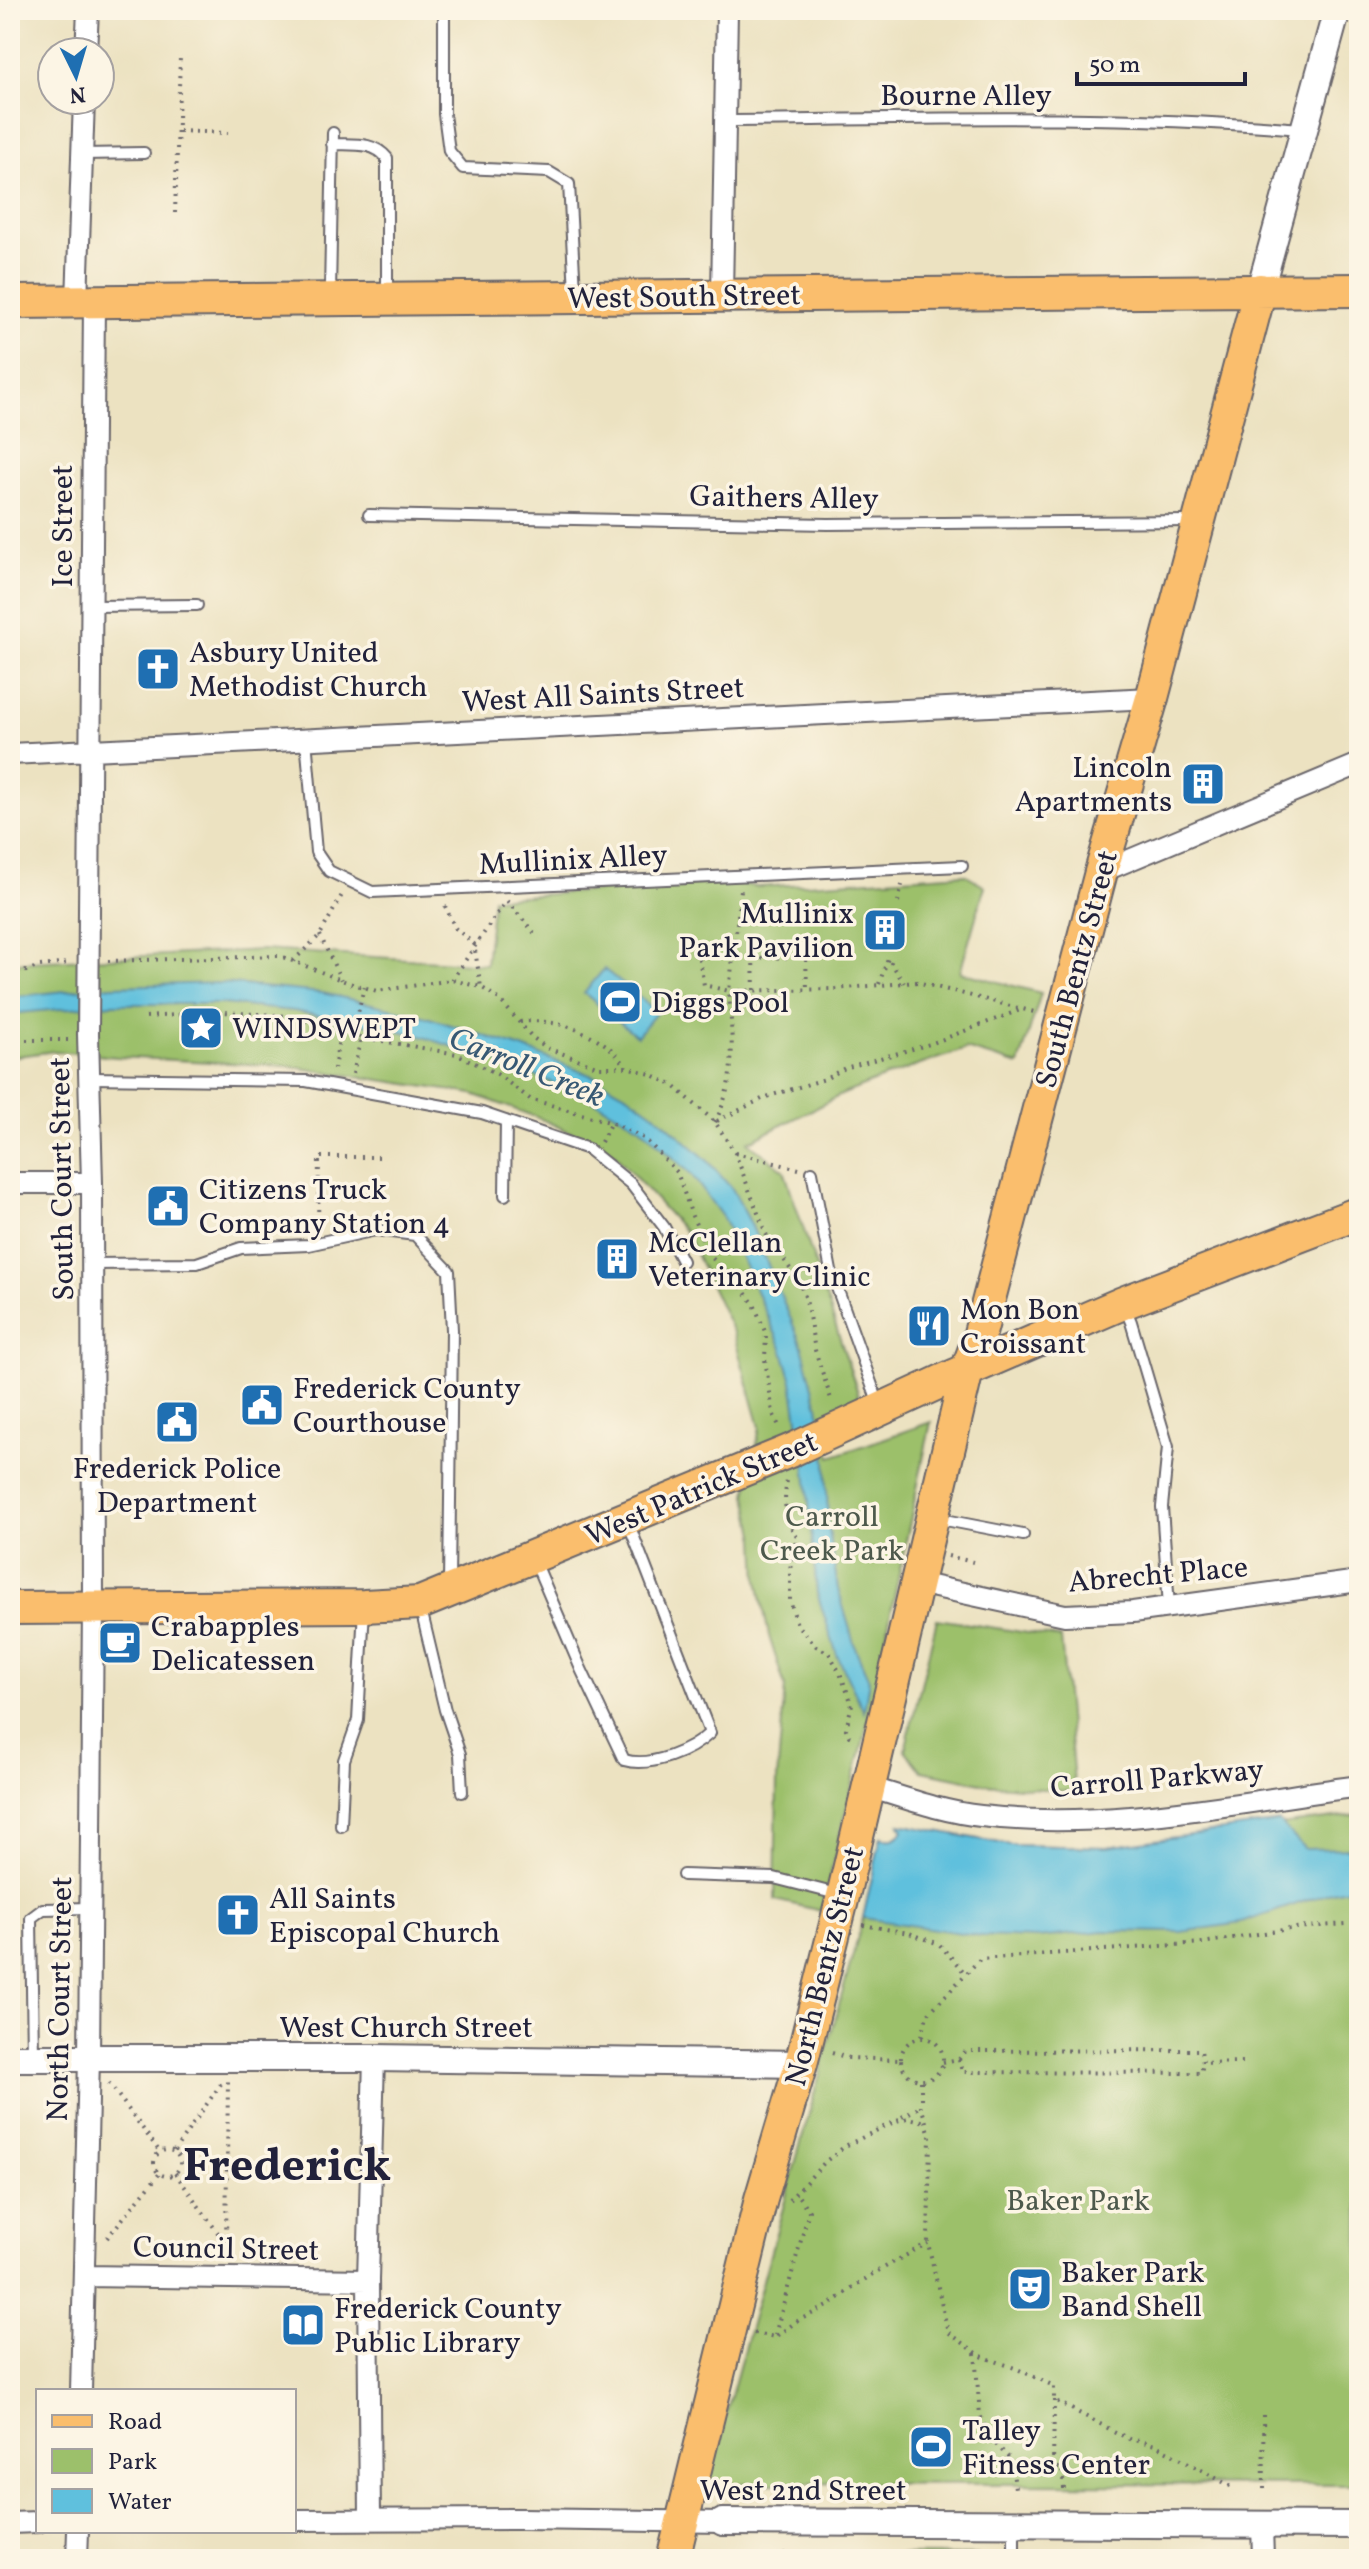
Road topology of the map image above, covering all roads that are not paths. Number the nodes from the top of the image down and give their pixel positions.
1 (88, 10) edge
2 (444, 10) edge
3 (727, 10) edge
4 (1337, 10) edge
5 (87, 36) edge
6 (83, 116) edge
7 (724, 121) junction
8 (1304, 130) junction
9 (144, 153) dead end
10 (82, 154) junction
11 (1260, 290) junction
12 (1359, 290) edge
13 (722, 295) junction
14 (575, 297) junction
15 (330, 299) junction
16 (387, 299) junction
17 (10, 302) edge
18 (86, 302) junction
19 (369, 515) dead end
20 (1198, 522) junction
21 (197, 605) dead end
22 (91, 606) junction
23 (1152, 698) junction
24 (306, 739) junction
25 (90, 751) junction
26 (10, 754) edge
27 (1359, 764) edge
28 (962, 866) dead end
29 (1101, 872) junction
30 (91, 1078) junction
31 (506, 1121) junction
32 (812, 1172) road end
33 (10, 1183) edge
34 (92, 1183) junction
35 (505, 1195) dead end
36 (1359, 1213) edge
37 (682, 1261) dead end
38 (92, 1264) junction
39 (1123, 1303) junction
40 (967, 1370) junction
41 (881, 1410) junction
42 (933, 1518) junction
43 (627, 1520) junction
44 (1023, 1535) dead end
45 (534, 1558) junction
46 (1359, 1581) edge
47 (917, 1583) junction
48 (434, 1598) junction
49 (364, 1606) junction
50 (93, 1607) junction
51 (1169, 1607) junction
52 (10, 1608) edge
53 (1359, 1786) edge
54 (869, 1787) junction
55 (462, 1792) dead end
56 (341, 1826) dead end
57 (683, 1875) dead end
58 (843, 1896) junction
59 (90, 1908) junction
60 (814, 2057) junction
61 (22, 2058) edge
62 (374, 2058) junction
63 (97, 2067) junction
64 (84, 2276) junction
65 (368, 2280) junction
66 (81, 2389) edge
67 (370, 2519) junction
68 (296, 2520) edge
69 (36, 2522) edge
70 (681, 2522) junction
71 (723, 2522) joint
72 (1014, 2522) junction
73 (10, 2523) edge
74 (1262, 2525) junction
75 (1359, 2525) edge
76 (78, 2533) edge
77 (77, 2559) edge
78 (673, 2559) edge
79 (1014, 2559) edge
80 (1263, 2559) edge

1 - 5 street
2 - 14 lane
3 - 7 street
4 - 8 street
6 - 10 street, Ice Street
7 - 8 lane, Bourne Alley
7 - 13 street
8 - 11 street
9 - 10 lane
10 - 18 street, Ice Street
11 - 12 main road, West South Street
11 - 13 main road, West South Street
11 - 20 main road, South Bentz Street
13 - 14 main road, West South Street
14 - 16 main road, West South Street
15 - 16 main road, West South Street
15 - 16 lane
15 - 18 main road, West South Street
17 - 18 main road, West South Street
18 - 22 street, Ice Street
19 - 20 lane, Gaithers Alley
20 - 23 main road, South Bentz Street
21 - 22 lane
22 - 25 street, Ice Street
23 - 24 street, West All Saints Street
23 - 29 main road, South Bentz Street
24 - 25 street, West All Saints Street
24 - 28 lane, Mullinix Alley
25 - 26 street, West All Saints Street
25 - 30 street, South Court Street
27 - 29 street
29 - 40 main road, South Bentz Street
30 - 31 lane
30 - 34 street, South Court Street
31 - 35 lane
31 - 37 lane
32 - 41 lane
33 - 34 street
34 - 38 street, South Court Street
36 - 39 main road, West Patrick Street
38 - 48 lane
38 - 50 street, South Court Street
39 - 40 main road, West Patrick Street
39 - 51 lane
40 - 41 main road, West Patrick Street
40 - 42 main road, North Bentz Street
41 - 43 main road, West Patrick Street
42 - 44 lane
42 - 47 main road, North Bentz Street
43 - 45 main road, West Patrick Street
43 - 45 lane
45 - 48 main road, West Patrick Street
46 - 51 street, Abrecht Place
47 - 51 street, Abrecht Place
47 - 54 main road, North Bentz Street
48 - 49 main road, West Patrick Street
48 - 55 lane
49 - 50 main road, West Patrick Street
49 - 56 lane
50 - 52 main road, West Patrick Street
50 - 59 street, North Court Street
53 - 54 street, Carroll Parkway
54 - 58 main road, North Bentz Street
57 - 58 lane
58 - 60 main road, North Bentz Street
59 - 61 lane
59 - 63 street, North Court Street
60 - 62 street, West Church Street
60 - 70 main road, North Bentz Street
61 - 63 street, West Church Street
62 - 63 street, West Church Street
62 - 65 street
63 - 64 street, North Court Street
64 - 65 street, Council Street
64 - 66 street, North Court Street
65 - 67 street
67 - 68 street, West 2nd Street
67 - 70 street, West 2nd Street
69 - 73 street
70 - 71 street, West 2nd Street
70 - 78 main road, North Bentz Street
71 - 72 street, West 2nd Street
72 - 74 street, West 2nd Street
72 - 79 lane
74 - 75 street, West 2nd Street
74 - 80 street
76 - 77 street

